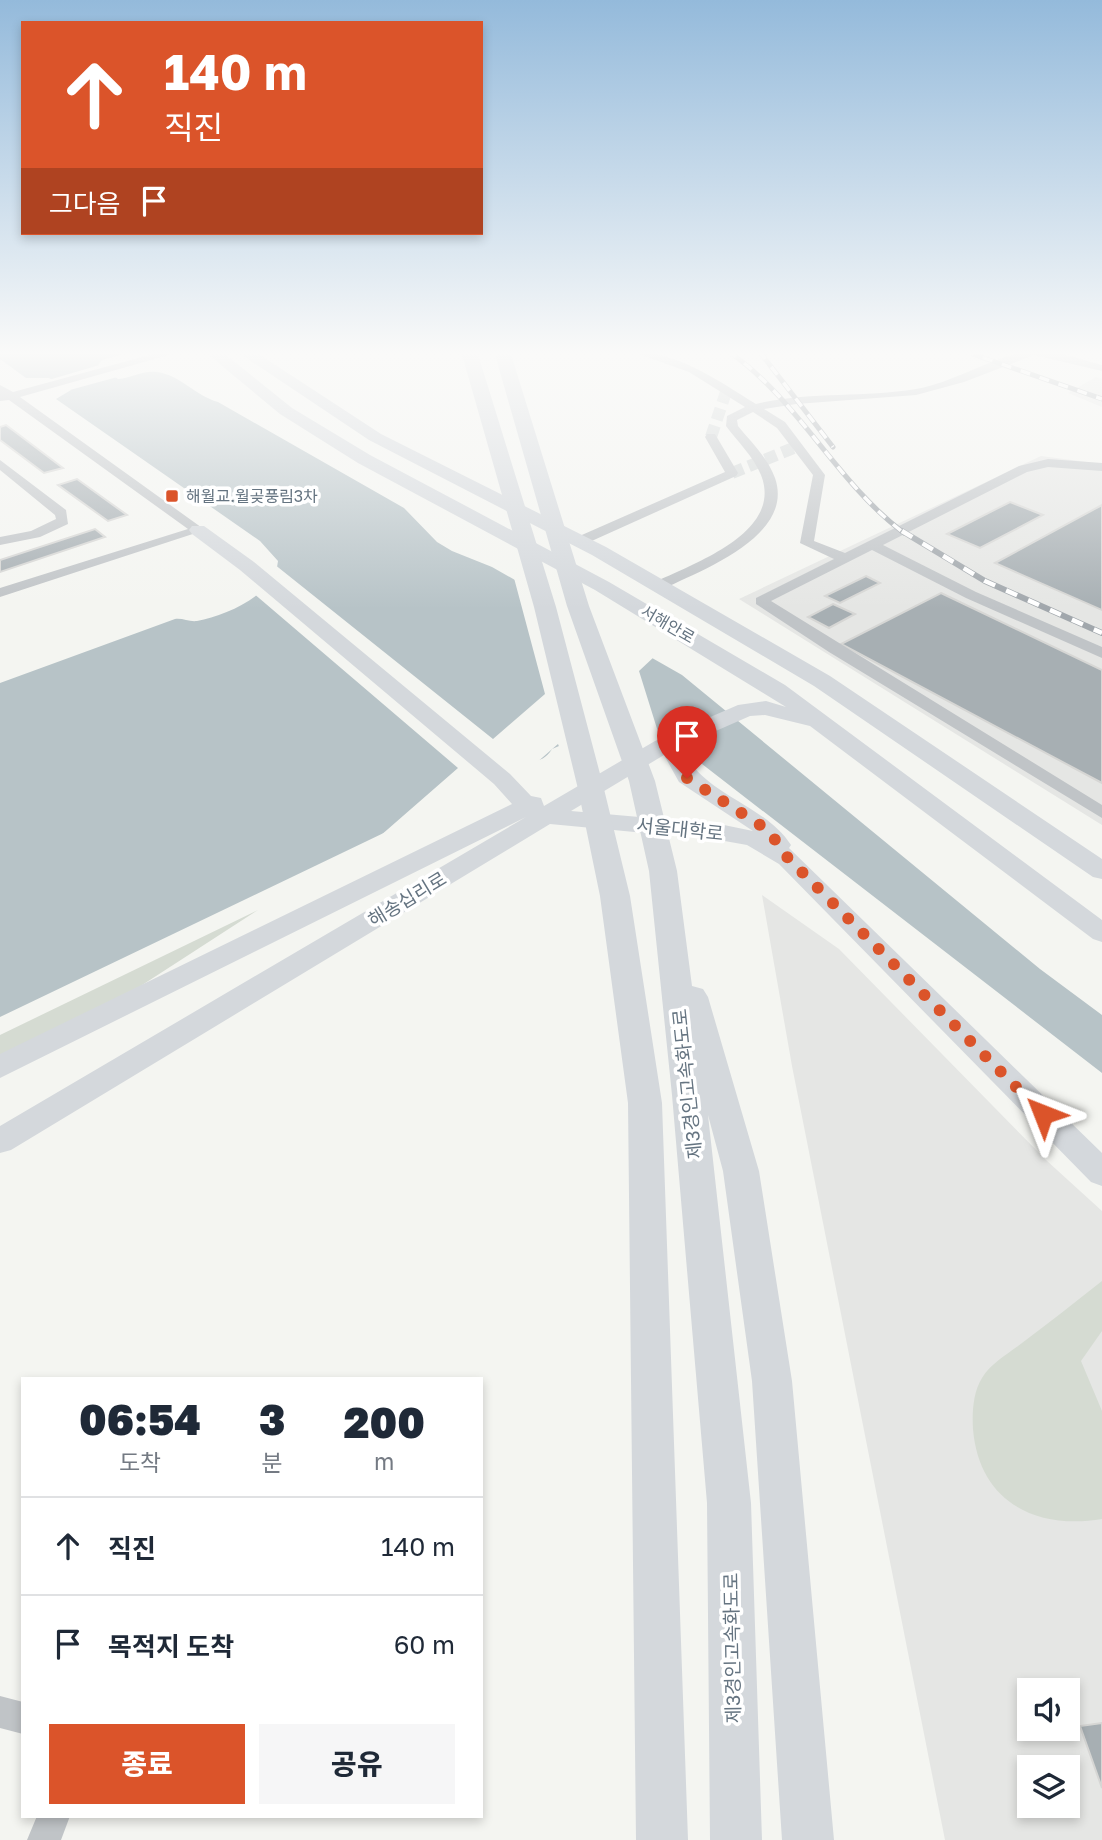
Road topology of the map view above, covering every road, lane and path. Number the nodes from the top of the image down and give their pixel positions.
1 (65, 437) edge
2 (328, 437) edge
3 (373, 437) edge
4 (494, 437) edge
5 (529, 437) edge
6 (711, 437) dead end
7 (739, 437) edge
8 (789, 437) edge
9 (0, 464) edge
10 (1102, 467) edge
11 (198, 530) junction
12 (0, 541) edge
13 (580, 541) junction
14 (874, 546) junction
15 (847, 559) junction
16 (658, 586) junction
17 (0, 593) edge
18 (716, 653) junction
19 (1102, 653) edge
20 (828, 728) junction
21 (684, 737) junction
22 (535, 811) junction
23 (1102, 813) edge
24 (788, 858) junction
25 (1102, 871) edge
26 (665, 887) junction
27 (1102, 933) edge
28 (0, 1067) edge
29 (0, 1141) edge
30 (1102, 1172) edge
31 (0, 1713) edge
32 (21, 1717) edge
33 (53, 1818) edge
34 (44, 1840) edge
35 (662, 1840) edge
36 (736, 1840) edge
37 (808, 1840) edge

1 - 11 street
2 - 18 main road, 서해안로
3 - 13 main road, 서해안로
4 - 35 highway
5 - 26 highway, 제3경인고속화도로
6 - 13 street
7 - 16 street
8 - 15 street
9 - 12 street
10 - 14 street
11 - 17 street
11 - 22 main road
13 - 16 main road, 서해안로
14 - 15 street
14 - 19 street
15 - 23 street
16 - 25 main road, 서해안로
18 - 20 main road, 서해안로
18 - 22 main road, 해송십리로
20 - 21 main road, 해송십리로
20 - 27 main road, 서해안로
21 - 22 main road, 해송십리로
21 - 24 main road
22 - 24 main road, 서울대학로
22 - 28 main road, 해송십리로
22 - 29 main road, 해송십리로
24 - 30 main road, 서울대학로
26 - 36 highway, 제3경인고속화도로
26 - 37 highway
31 - 32 street
33 - 34 street

